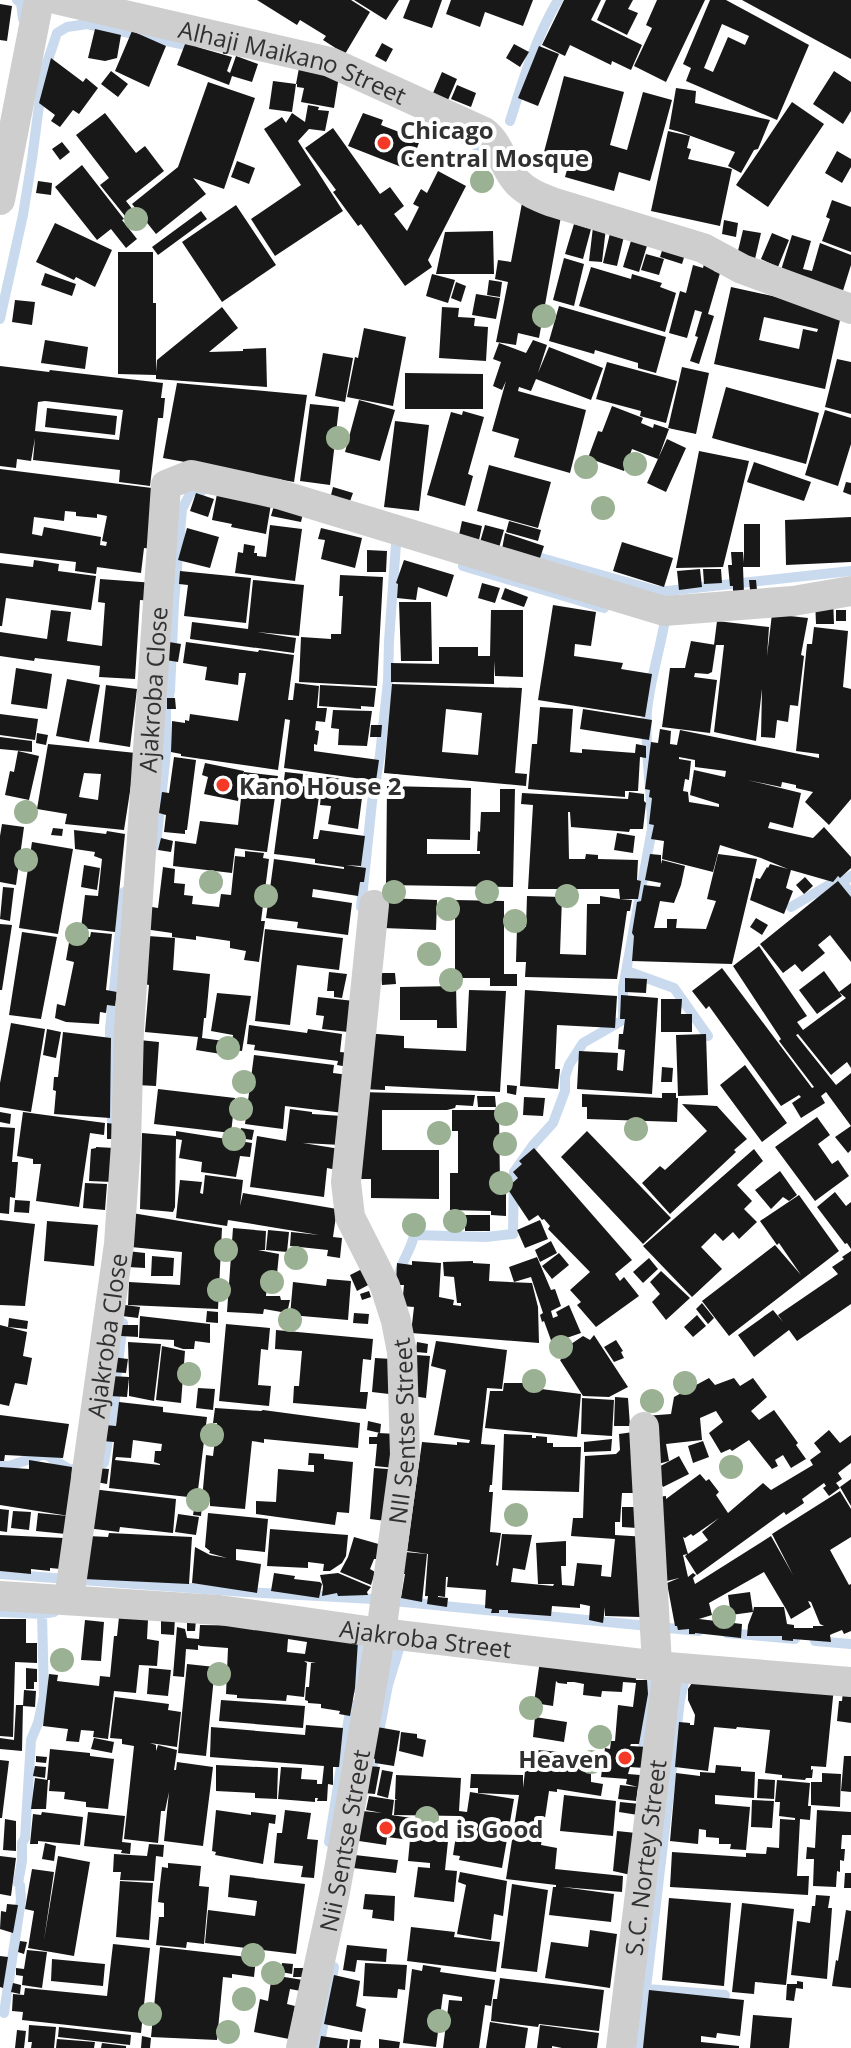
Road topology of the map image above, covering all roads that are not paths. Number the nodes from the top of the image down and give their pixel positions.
1 (39, 0) edge
2 (59, 0) edge
3 (0, 200) edge
4 (851, 309) edge
5 (851, 591) edge
6 (374, 905) dead end
7 (644, 1427) dead end
8 (0, 1596) edge
9 (69, 1599) junction
10 (381, 1633) junction
11 (662, 1666) junction
12 (851, 1682) edge
13 (301, 2048) edge
14 (621, 2048) edge

1 - 3 street
2 - 4 street, Alhaji Maikano Street
5 - 9 street, Ajakroba Close
6 - 10 street, NII Sentse Street
7 - 11 street, S.C. Nortey Street
8 - 9 street, Ajakroba Street
9 - 10 street, Ajakroba Street
10 - 11 street, Ajakroba Street
10 - 13 street, Nii Sentse Street
11 - 12 street, Ajakroba Street
11 - 14 street, S.C. Nortey Street

